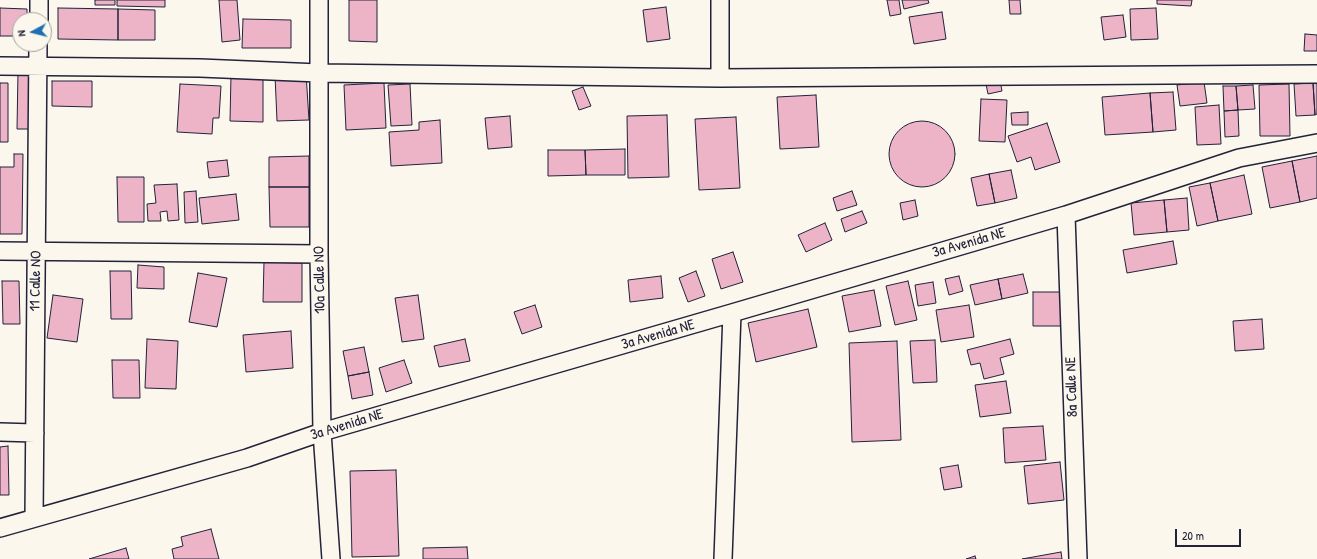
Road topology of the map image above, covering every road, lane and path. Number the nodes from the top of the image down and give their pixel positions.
1 (39, 0) edge
2 (319, 0) edge
3 (720, 0) edge
4 (39, 12) edge
5 (38, 52) edge
6 (0, 66) edge
7 (38, 66) junction
8 (319, 73) junction
9 (1317, 74) edge
10 (720, 78) junction
11 (1317, 143) edge
12 (1066, 214) junction
13 (0, 251) edge
14 (36, 251) junction
15 (319, 254) junction
16 (732, 313) junction
17 (0, 432) edge
18 (322, 432) junction
19 (35, 433) junction
20 (34, 518) junction
21 (0, 528) edge
22 (331, 559) edge
23 (723, 559) edge
24 (1078, 559) edge

1 - 4 street
2 - 8 street, 10a Calle NO
3 - 10 street
5 - 7 street, 11 Calle NO
6 - 7 street
7 - 8 street
7 - 14 street, 11 Calle NO
8 - 10 street
8 - 15 street, 10a Calle NO
9 - 10 street
11 - 12 street, 3a Avenida NE
12 - 16 street, 3a Avenida NE
12 - 24 street, 8a Calle NE
13 - 14 street
14 - 15 street
14 - 19 street, 11 Calle NO
15 - 18 street, 10a Calle NO
16 - 18 street, 3a Avenida NE
16 - 23 street
17 - 19 street
18 - 20 street, 3a Avenida NE
18 - 22 street, 10a Calle NO
19 - 20 street, 11 Calle NO
20 - 21 street, 3a Avenida NE

